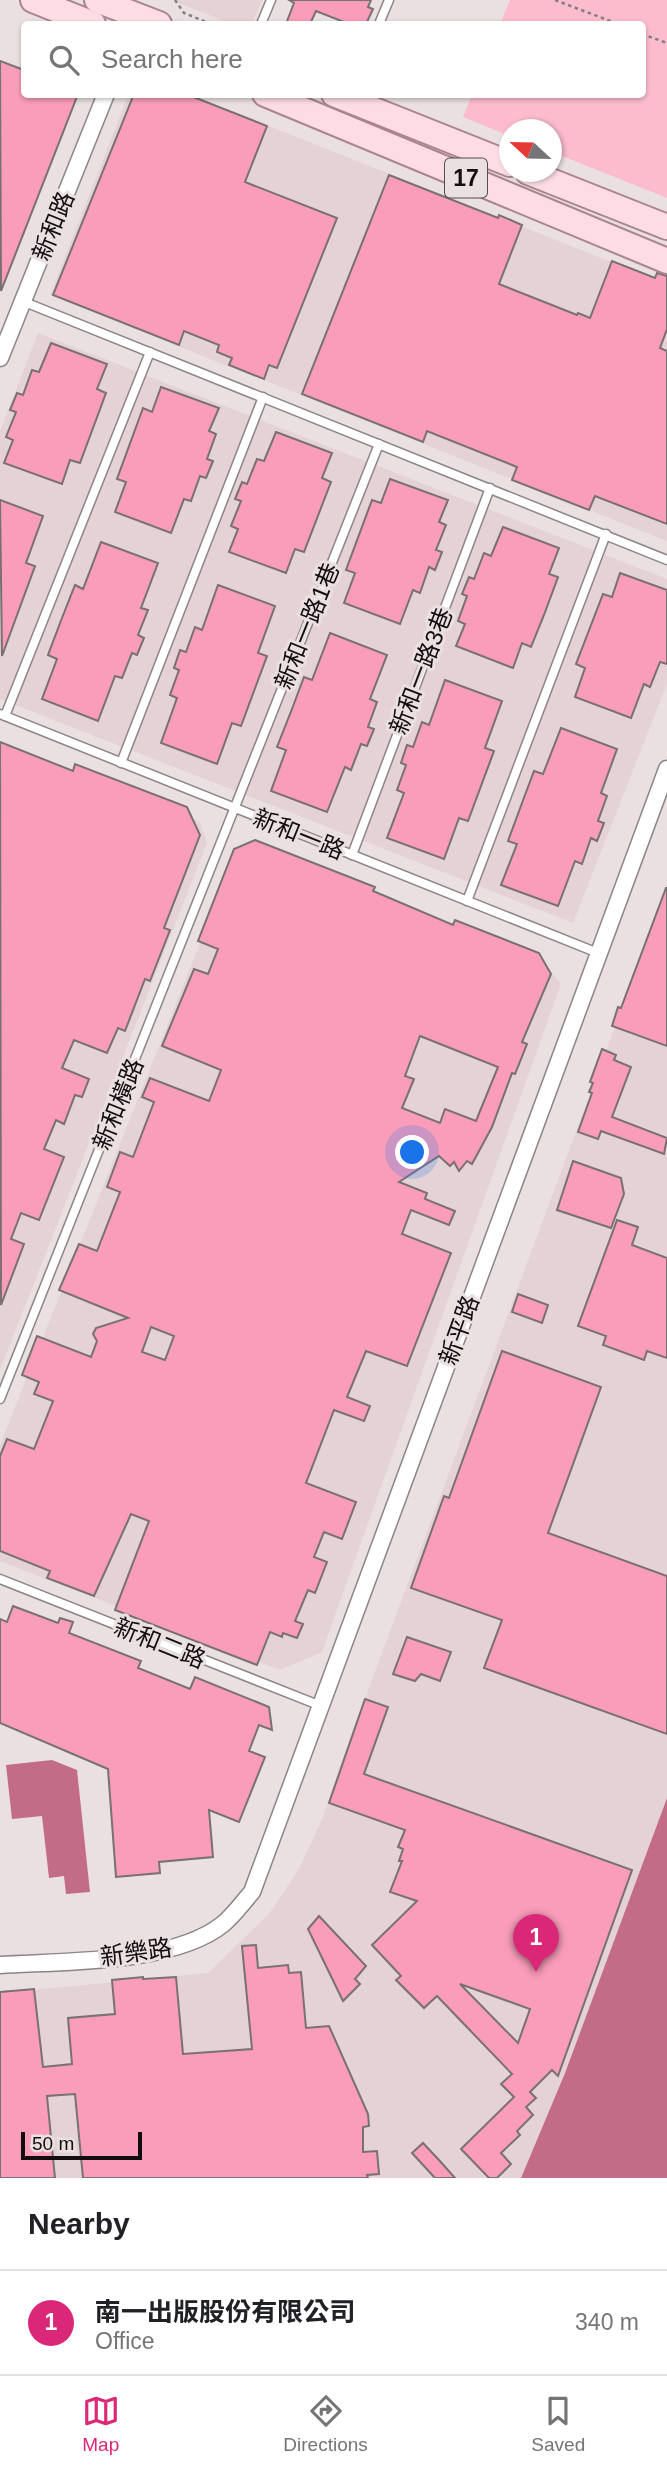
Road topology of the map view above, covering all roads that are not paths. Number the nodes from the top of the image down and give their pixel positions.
1 (33, 0) edge
2 (97, 0) edge
3 (271, 0) edge
4 (389, 0) edge
5 (144, 16) edge
6 (86, 21) edge
7 (262, 21) edge
8 (380, 21) edge
9 (104, 98) edge
10 (275, 98) edge
11 (349, 98) edge
12 (499, 160) edge
13 (553, 182) edge
14 (667, 227) edge
15 (667, 261) edge
16 (22, 301) junction
17 (150, 352) junction
18 (0, 358) edge
19 (263, 397) junction
20 (379, 444) junction
21 (490, 488) junction
22 (606, 534) junction
23 (667, 560) edge
24 (3, 715) edge
25 (121, 762) junction
26 (667, 769) edge
27 (236, 808) junction
28 (352, 855) junction
29 (467, 901) junction
30 (598, 953) junction
31 (0, 1399) edge
32 (0, 1579) edge
33 (321, 1706) junction
34 (252, 1892) joint
35 (0, 1965) edge

1 - 6 main road
2 - 5 main road
3 - 7 lane
4 - 8 lane
9 - 16 street, 新和路
10 - 15 main road, 17
11 - 12 main road, 17
13 - 14 main road
16 - 17 lane
16 - 18 street, 新和路
17 - 19 lane
17 - 24 lane
19 - 20 lane
19 - 25 lane
20 - 21 lane
20 - 27 lane, 新和一路1巷
21 - 22 lane
21 - 28 lane, 新和一路3巷
22 - 23 lane
22 - 29 lane
24 - 25 lane, 新和一路
25 - 27 lane, 新和一路
26 - 30 street, 新平路
27 - 28 lane, 新和一路
27 - 31 lane, 新和橫路
28 - 29 lane, 新和一路
29 - 30 lane, 新和一路
30 - 33 street, 新平路
32 - 33 lane, 新和二路
33 - 34 street, 新平路
34 - 35 street, 新樂路

